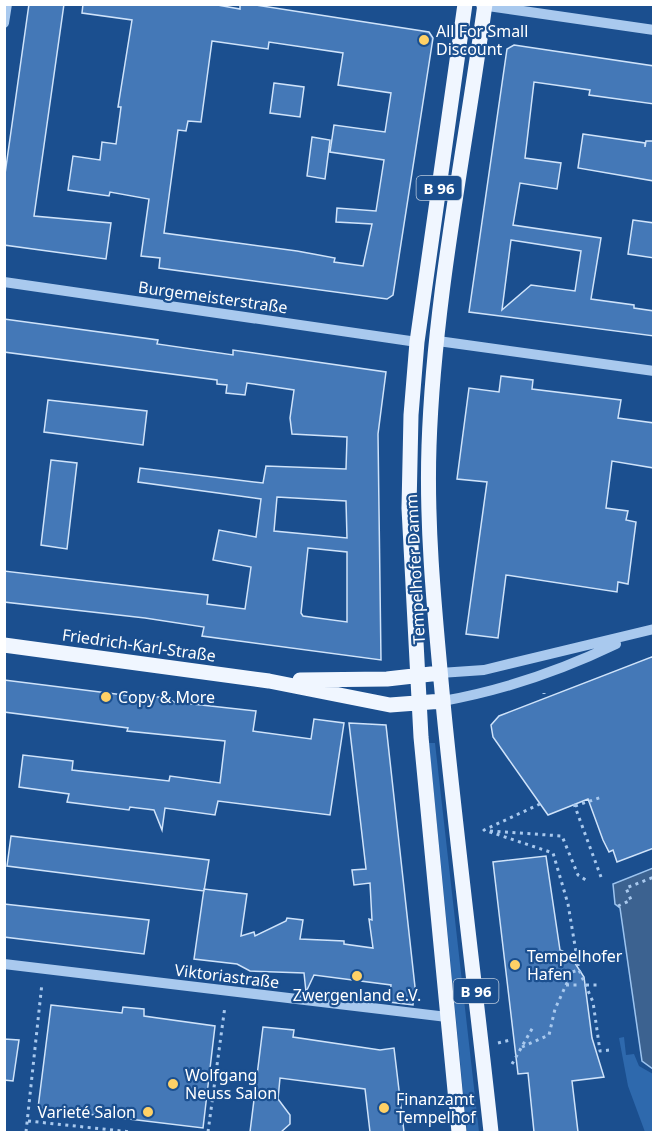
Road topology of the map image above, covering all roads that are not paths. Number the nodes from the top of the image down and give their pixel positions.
1 (7, 4) edge
2 (465, 4) edge
3 (480, 4) edge
4 (485, 5) edge
5 (4, 23) edge
6 (654, 30) edge
7 (4, 282) edge
8 (438, 341) junction
9 (417, 342) junction
10 (654, 371) edge
11 (654, 629) edge
12 (641, 633) junction
13 (4, 645) edge
14 (440, 673) junction
15 (418, 676) junction
16 (269, 681) junction
17 (443, 701) junction
18 (419, 703) junction
19 (4, 964) edge
20 (447, 1017) junction
21 (459, 1132) edge
22 (491, 1132) edge

1 - 5 street
2 - 9 main road, Tempelhofer Damm / B 96
3 - 4 street
4 - 6 street
4 - 8 main road, Tempelhofer Damm / B 96
7 - 9 street, Burgemeisterstraße
8 - 10 street
8 - 14 main road, Tempelhofer Damm / B 96
9 - 15 main road, Tempelhofer Damm / B 96
11 - 12 street
12 - 14 street
12 - 17 street
13 - 16 main road, Friedrich-Karl-Straße
14 - 15 main road, Friedrich-Karl-Straße
14 - 17 main road, Tempelhofer Damm / B 96
15 - 16 main road, Friedrich-Karl-Straße
15 - 18 main road, Tempelhofer Damm / B 96
16 - 18 main road, Friedrich-Karl-Straße
17 - 18 main road, Friedrich-Karl-Straße
17 - 22 main road, Tempelhofer Damm / B 96
18 - 20 main road, Tempelhofer Damm / B 96
19 - 20 street, Viktoriastraße
20 - 21 main road, Tempelhofer Damm / B 96

